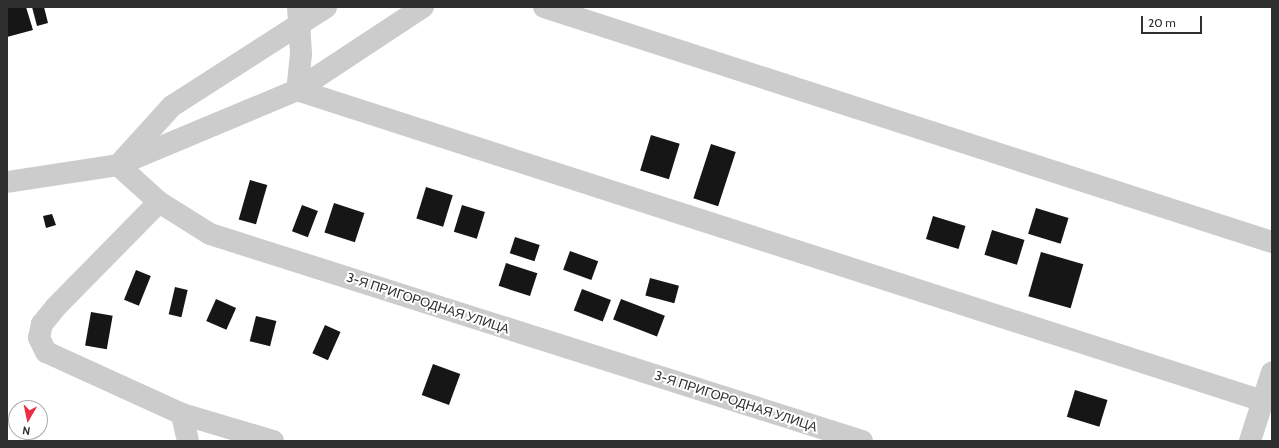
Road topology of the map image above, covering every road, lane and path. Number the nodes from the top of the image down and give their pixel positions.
1 (326, 7) edge
2 (423, 7) edge
3 (544, 7) edge
4 (300, 16) edge
5 (297, 90) junction
6 (118, 165) junction
7 (7, 182) edge
8 (160, 202) junction
9 (1272, 242) edge
10 (1272, 372) edge
11 (1263, 401) junction
12 (182, 414) junction
13 (188, 441) edge
14 (273, 441) edge
15 (862, 441) edge
16 (1250, 441) edge

1 - 4 street
2 - 5 street
3 - 9 street
4 - 5 street
4 - 6 street
5 - 6 street
5 - 11 street
6 - 7 street
6 - 8 street, 3-Я ПРИГОРОДНАЯ УЛИЦА
8 - 12 street
8 - 15 street, 3-Я ПРИГОРОДНАЯ УЛИЦА
10 - 11 street
11 - 16 street
12 - 13 street
12 - 14 street

